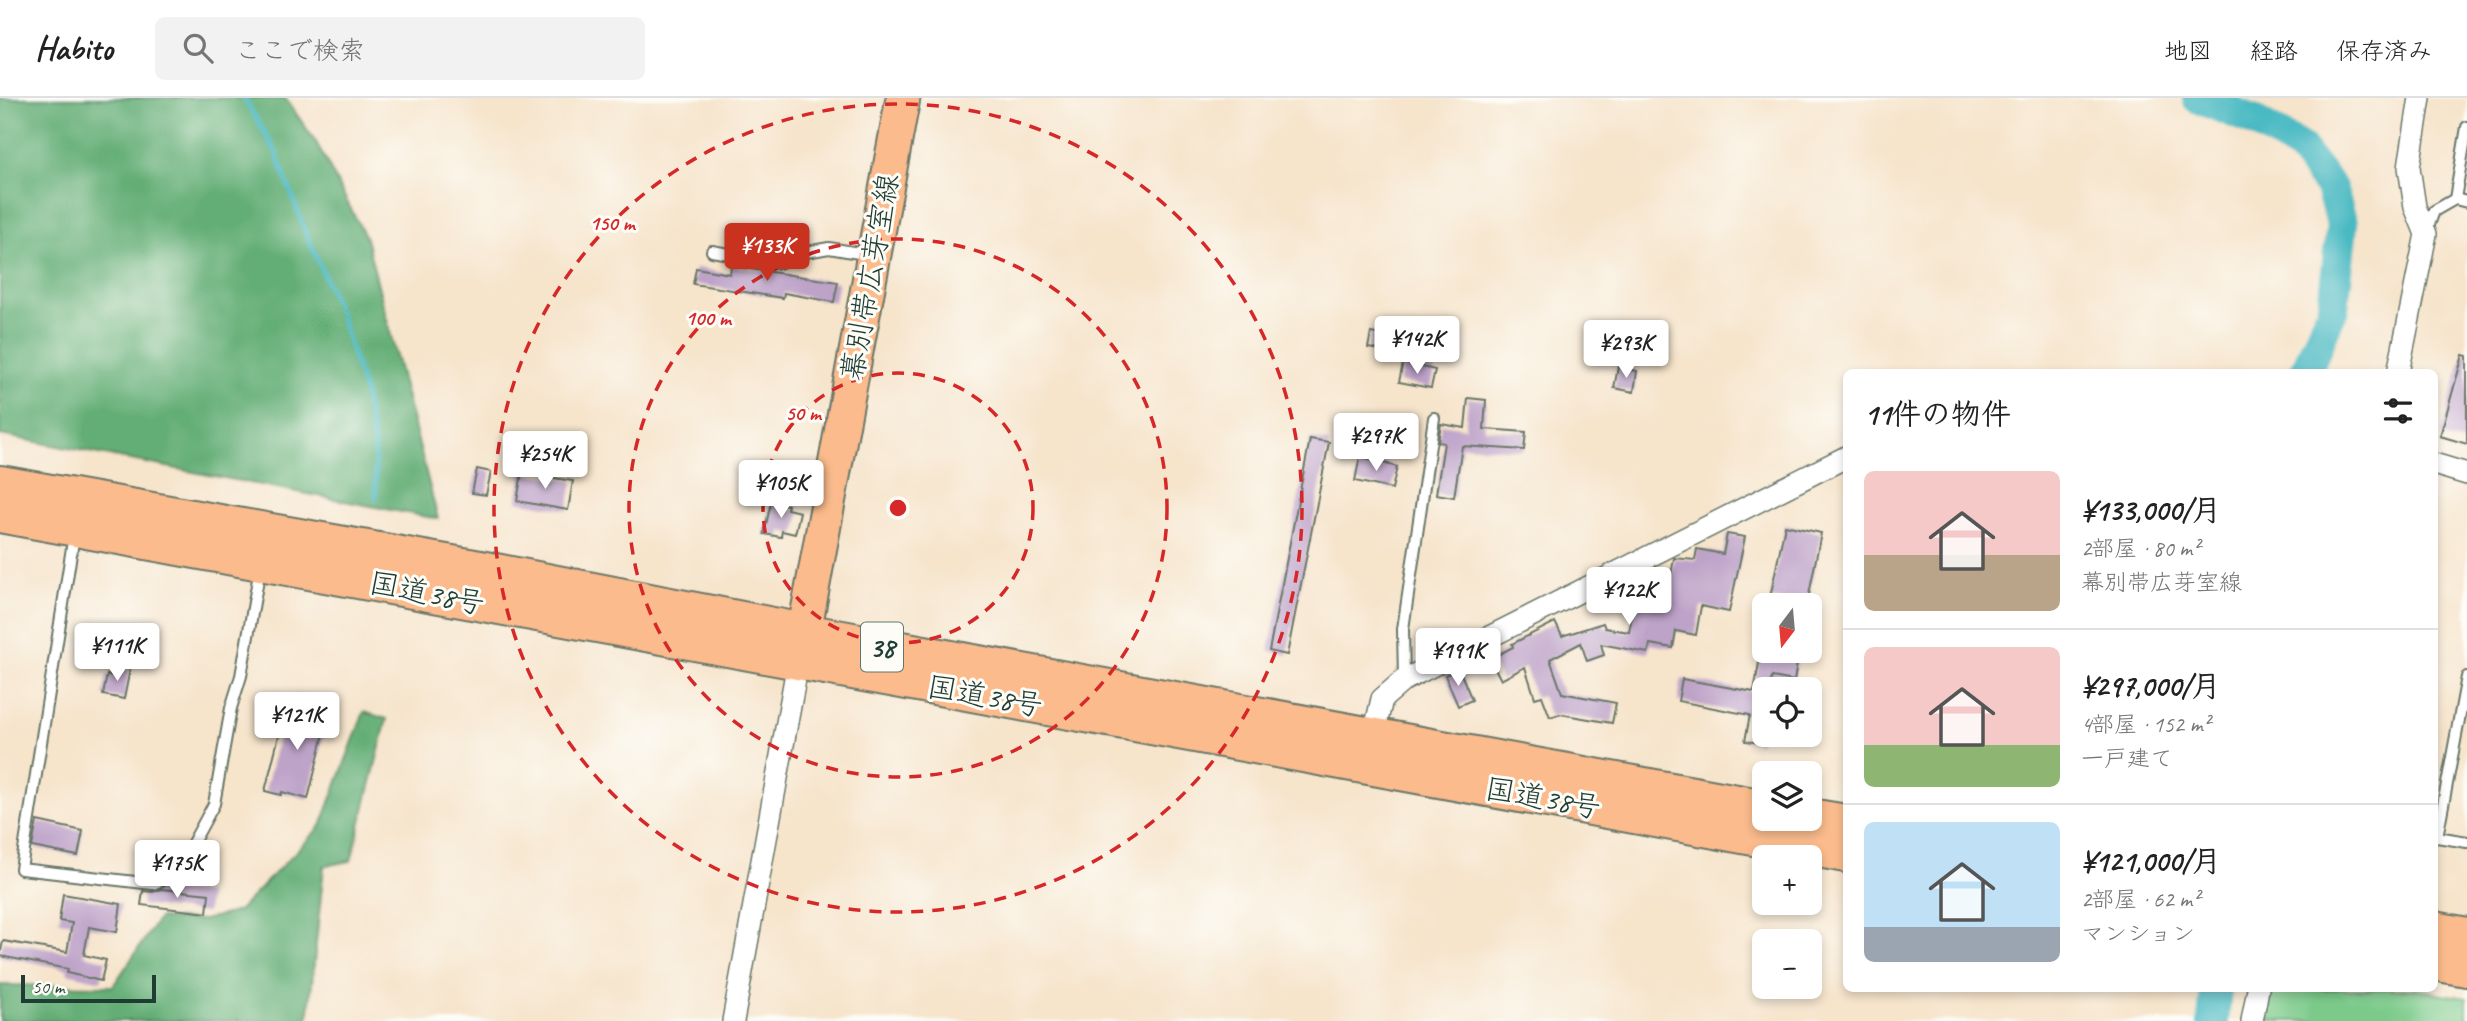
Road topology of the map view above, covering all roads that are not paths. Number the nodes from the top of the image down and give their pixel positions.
1 (903, 98) edge
2 (2420, 98) edge
3 (2467, 127) edge
4 (2455, 200) junction
5 (2467, 202) edge
6 (2426, 234) junction
7 (712, 251) dead end
8 (874, 256) junction
9 (2399, 369) edge
10 (1434, 418) dead end
11 (1843, 459) edge
12 (2438, 465) edge
13 (2467, 474) edge
14 (0, 485) edge
15 (0, 513) edge
16 (77, 514) junction
17 (263, 548) junction
18 (801, 647) junction
19 (2467, 677) edge
20 (1405, 680) junction
21 (1370, 752) junction
22 (1752, 807) edge
23 (1822, 820) edge
24 (1843, 824) edge
25 (2438, 832) edge
26 (2438, 837) edge
27 (2467, 842) edge
28 (1843, 852) edge
29 (2438, 932) edge
30 (2467, 937) edge
31 (2438, 962) edge
32 (2467, 967) edge
33 (2257, 992) edge
34 (733, 1021) edge
35 (2252, 1021) edge

1 - 8 main road, 幕別帯広芽室線
2 - 6 street
3 - 4 lane
4 - 5 lane
4 - 6 lane
6 - 9 street
7 - 8 lane
8 - 18 main road, 幕別帯広芽室線
10 - 20 lane
11 - 20 street
12 - 13 street
14 - 16 highway, 国道38号 / 38
15 - 16 highway, 国道38号 / 38
16 - 17 highway, 国道38号 / 38
16 - 17 lane
17 - 18 highway, 国道38号 / 38
18 - 21 highway, 国道38号 / 38
18 - 34 street
19 - 25 lane
20 - 21 street
21 - 22 highway, 国道38号 / 38
21 - 28 highway, 国道38号 / 38
23 - 24 highway
26 - 27 lane
29 - 30 highway
31 - 32 highway
33 - 35 street

